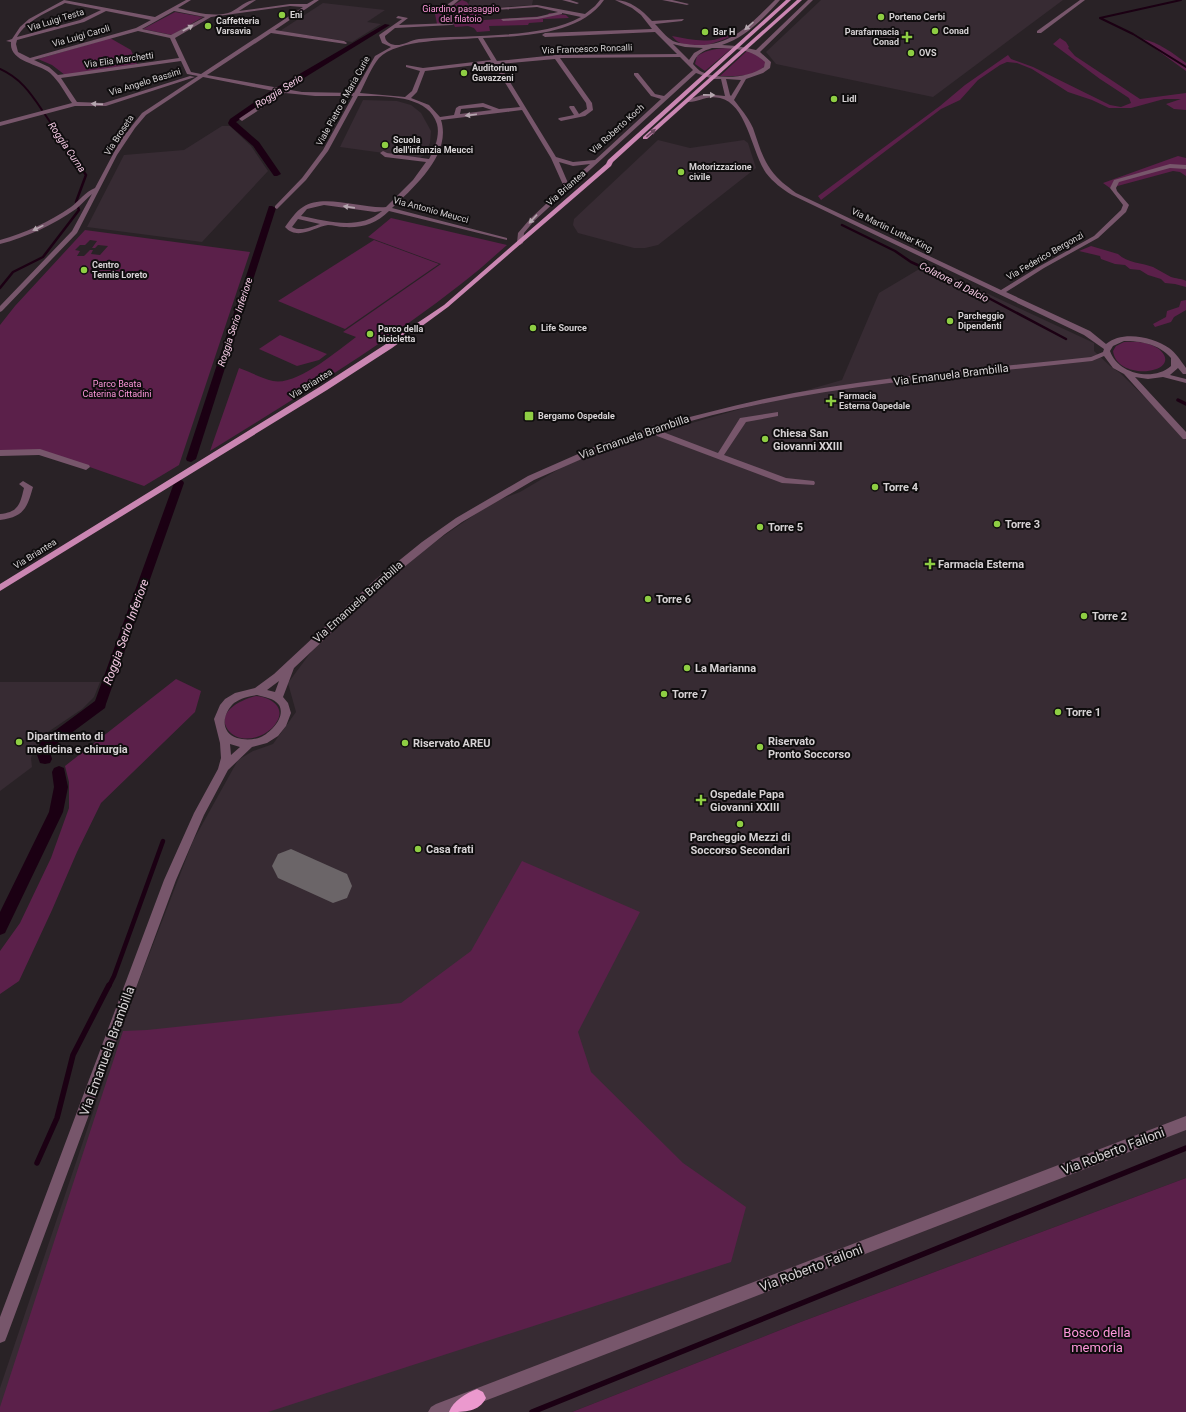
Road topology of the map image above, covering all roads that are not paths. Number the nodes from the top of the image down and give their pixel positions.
1 (189, 0) edge
2 (254, 0) edge
3 (317, 0) edge
4 (457, 0) edge
5 (564, 0) edge
6 (617, 0) edge
7 (637, 0) edge
8 (664, 0) edge
9 (778, 0) edge
10 (789, 0) edge
11 (800, 0) edge
12 (811, 0) edge
13 (1083, 0) edge
14 (67, 1) edge
15 (577, 3) dead end
16 (606, 3) edge
17 (624, 3) junction
18 (687, 4) dead end
19 (450, 5) dead end
20 (629, 5) junction
21 (309, 6) junction
22 (173, 9) junction
23 (105, 10) junction
24 (470, 11) dead end
25 (567, 12) junction
26 (229, 14) junction
27 (210, 16) junction
28 (586, 16) junction
29 (398, 17) dead end
30 (155, 19) junction
31 (503, 20) dead end
32 (682, 20) dead end
33 (788, 21) junction
34 (651, 23) junction
35 (452, 24) dead end
36 (393, 26) junction
37 (769, 27) junction
38 (138, 29) junction
39 (655, 30) junction
40 (271, 31) junction
41 (538, 32) junction
42 (1039, 32) dead end
43 (172, 37) junction
44 (480, 37) junction
45 (9, 42) junction
46 (344, 43) dead end
47 (395, 47) junction
48 (712, 47) junction
49 (736, 47) junction
50 (745, 49) junction
51 (757, 52) junction
52 (680, 55) junction
53 (556, 56) junction
54 (182, 58) junction
55 (30, 60) junction
56 (495, 62) junction
57 (690, 64) junction
58 (408, 66) dead end
59 (423, 70) junction
60 (696, 70) junction
61 (636, 74) dead end
62 (705, 75) junction
63 (202, 76) junction
64 (57, 77) junction
65 (713, 77) junction
66 (723, 78) junction
67 (744, 78) junction
68 (284, 91) junction
69 (357, 94) junction
70 (406, 98) junction
71 (664, 98) junction
72 (731, 100) junction
73 (689, 101) junction
74 (75, 104) junction
75 (572, 107) dead end
76 (523, 108) junction
77 (578, 116) junction
78 (242, 119) dead end
79 (438, 119) junction
80 (561, 119) dead end
81 (0, 124) edge
82 (383, 153) dead end
83 (554, 158) junction
84 (597, 159) junction
85 (431, 161) junction
86 (609, 164) junction
87 (1186, 166) edge
88 (567, 187) junction
89 (98, 188) junction
90 (277, 207) dead end
91 (387, 209) junction
92 (296, 217) junction
93 (330, 223) junction
94 (505, 238) dead end
95 (0, 242) edge
96 (520, 243) junction
97 (1000, 293) junction
98 (0, 310) edge
99 (1087, 333) junction
100 (1122, 339) junction
101 (1107, 351) junction
102 (1092, 358) junction
103 (1174, 358) junction
104 (1118, 367) junction
105 (1186, 372) edge
106 (1163, 375) junction
107 (1151, 376) junction
108 (1186, 381) edge
109 (1147, 393) junction
110 (775, 414) dead end
111 (655, 428) junction
112 (1186, 437) edge
113 (0, 453) edge
114 (720, 456) junction
115 (86, 467) dead end
116 (811, 483) dead end
117 (23, 484) dead end
118 (0, 517) edge
119 (0, 588) edge
120 (290, 666) junction
121 (257, 691) junction
122 (278, 697) junction
123 (222, 734) junction
124 (249, 744) junction
125 (223, 770) junction
126 (1186, 1123) edge
127 (0, 1336) edge
128 (477, 1398) junction
129 (436, 1412) edge
130 (458, 1412) edge

1 - 22 street
2 - 26 street
3 - 21 street, Via Broseta
4 - 19 street
5 - 15 street
6 - 17 street
7 - 20 street
8 - 18 street
9 -> 48 street
10 - 49 main road, Via Briantea
11 - 37 main road, Via Briantea
12 - 33 street
13 - 42 street
14 - 23 street
14 - 45 street
16 - 17 street, Viale Pietro e Maria Curie
16 - 28 street, Viale Pietro e Maria Curie
17 - 20 street
20 - 34 street
21 - 26 street
21 - 40 street, Via Broseta
22 - 27 street
22 - 30 street
23 - 30 street
23 - 45 street, Via Luigi Testa
24 - 25 street
25 - 28 street
25 - 31 street
26 - 27 street
43 -> 27 street
28 - 41 street, Viale Pietro e Maria Curie
29 - 36 street
30 - 38 street
32 - 34 street
33 - 37 street
33 - 51 street
34 - 39 street
34 - 48 street
35 - 36 street
36 - 47 street
37 - 50 main road, Via Briantea
38 - 43 street
38 - 55 street, Via Luigi Caroli
39 - 41 street
39 - 52 street
40 - 46 street
40 - 63 street, Via Broseta
41 - 44 street, Viale Pietro e Maria Curie
43 - 54 street
44 - 47 street, Viale Pietro e Maria Curie
44 - 56 street
45 - 55 street
47 - 69 street, Viale Pietro e Maria Curie
48 - 49 street
48 - 57 street
49 - 50 street
49 - 62 main road, Via Briantea
50 - 51 street
50 - 65 main road, Via Briantea
51 - 67 street
52 - 53 street, Via Francesco Roncalli
52 - 57 street
53 - 56 street, Via Francesco Roncalli
53 - 77 street
54 - 63 street
54 - 64 street, Via Elia Marchetti
55 - 64 street
56 - 59 street, Via Francesco Roncalli
56 - 76 street
57 - 60 street
58 - 59 street
59 - 70 street
60 - 62 street
60 - 71 street, Via Roberto Koch
61 - 71 street, Via Roberto Koch
62 - 65 street
62 - 86 main road, Via Briantea
63 - 68 street
63 -> 74 street, Via Angelo Bassini
63 - 89 street, Via Broseta
64 - 74 street
65 - 66 street
65 - 73 main road, Via Briantea
66 - 67 street
66 - 72 street, Via Martin Luther King
67 - 72 street
68 - 69 street
68 - 78 street
69 - 70 street
69 - 90 street, Viale Pietro e Maria Curie
70 - 79 street
71 - 84 street, Via Roberto Koch
73 -> 72 street, Via Briantea
72 - 97 street, Via Martin Luther King
86 -> 73 main road, Via Briantea
74 - 81 street, Via Angelo Bassini
75 - 77 street
76 -> 79 street
76 - 83 street
77 - 80 street
79 - 85 street, Via Antonio Meucci
82 - 85 street
83 - 84 street
83 - 88 street
84 - 88 street, Via Roberto Koch
85 - 91 street, Via Antonio Meucci
86 - 96 main road, Via Briantea
87 - 97 street, Via Federico Bergonzi
88 -> 96 street, Via Roberto Koch
89 -> 95 street
89 - 98 street, Via Broseta
91 -> 92 street
91 - 93 street
91 - 94 street, Via Antonio Meucci
92 - 93 street
92 - 93 street
96 - 119 main road, Via Briantea
97 - 99 street, Via Martin Luther King
99 - 100 street, Via Martin Luther King
99 - 101 street, Via Martin Luther King
100 - 101 street
100 - 103 street, Via Martin Luther King
101 - 102 street, Via Emanuela Brambilla
101 - 104 street, Via Martin Luther King
102 - 104 street, Via Emanuela Brambilla
102 - 111 street, Via Emanuela Brambilla
103 - 105 street, Via Martin Luther King
103 - 106 street
104 - 107 street
104 - 109 street
106 - 107 street
106 - 108 street
107 - 109 street
109 - 112 street
110 - 114 street
111 - 114 street
111 - 120 street, Via Emanuela Brambilla
113 - 115 street
114 - 116 street
117 - 118 street
120 - 121 street, Via Emanuela Brambilla
120 - 122 street, Via Emanuela Brambilla
121 - 122 street
121 - 123 street, Via Emanuela Brambilla
122 - 124 street, Via Emanuela Brambilla
123 - 124 street
123 - 125 street, Via Emanuela Brambilla
124 - 125 street, Via Emanuela Brambilla
125 - 127 street, Via Emanuela Brambilla
126 - 128 street, Via Roberto Failoni
128 - 129 street, Via Roberto Failoni
128 - 130 highway

